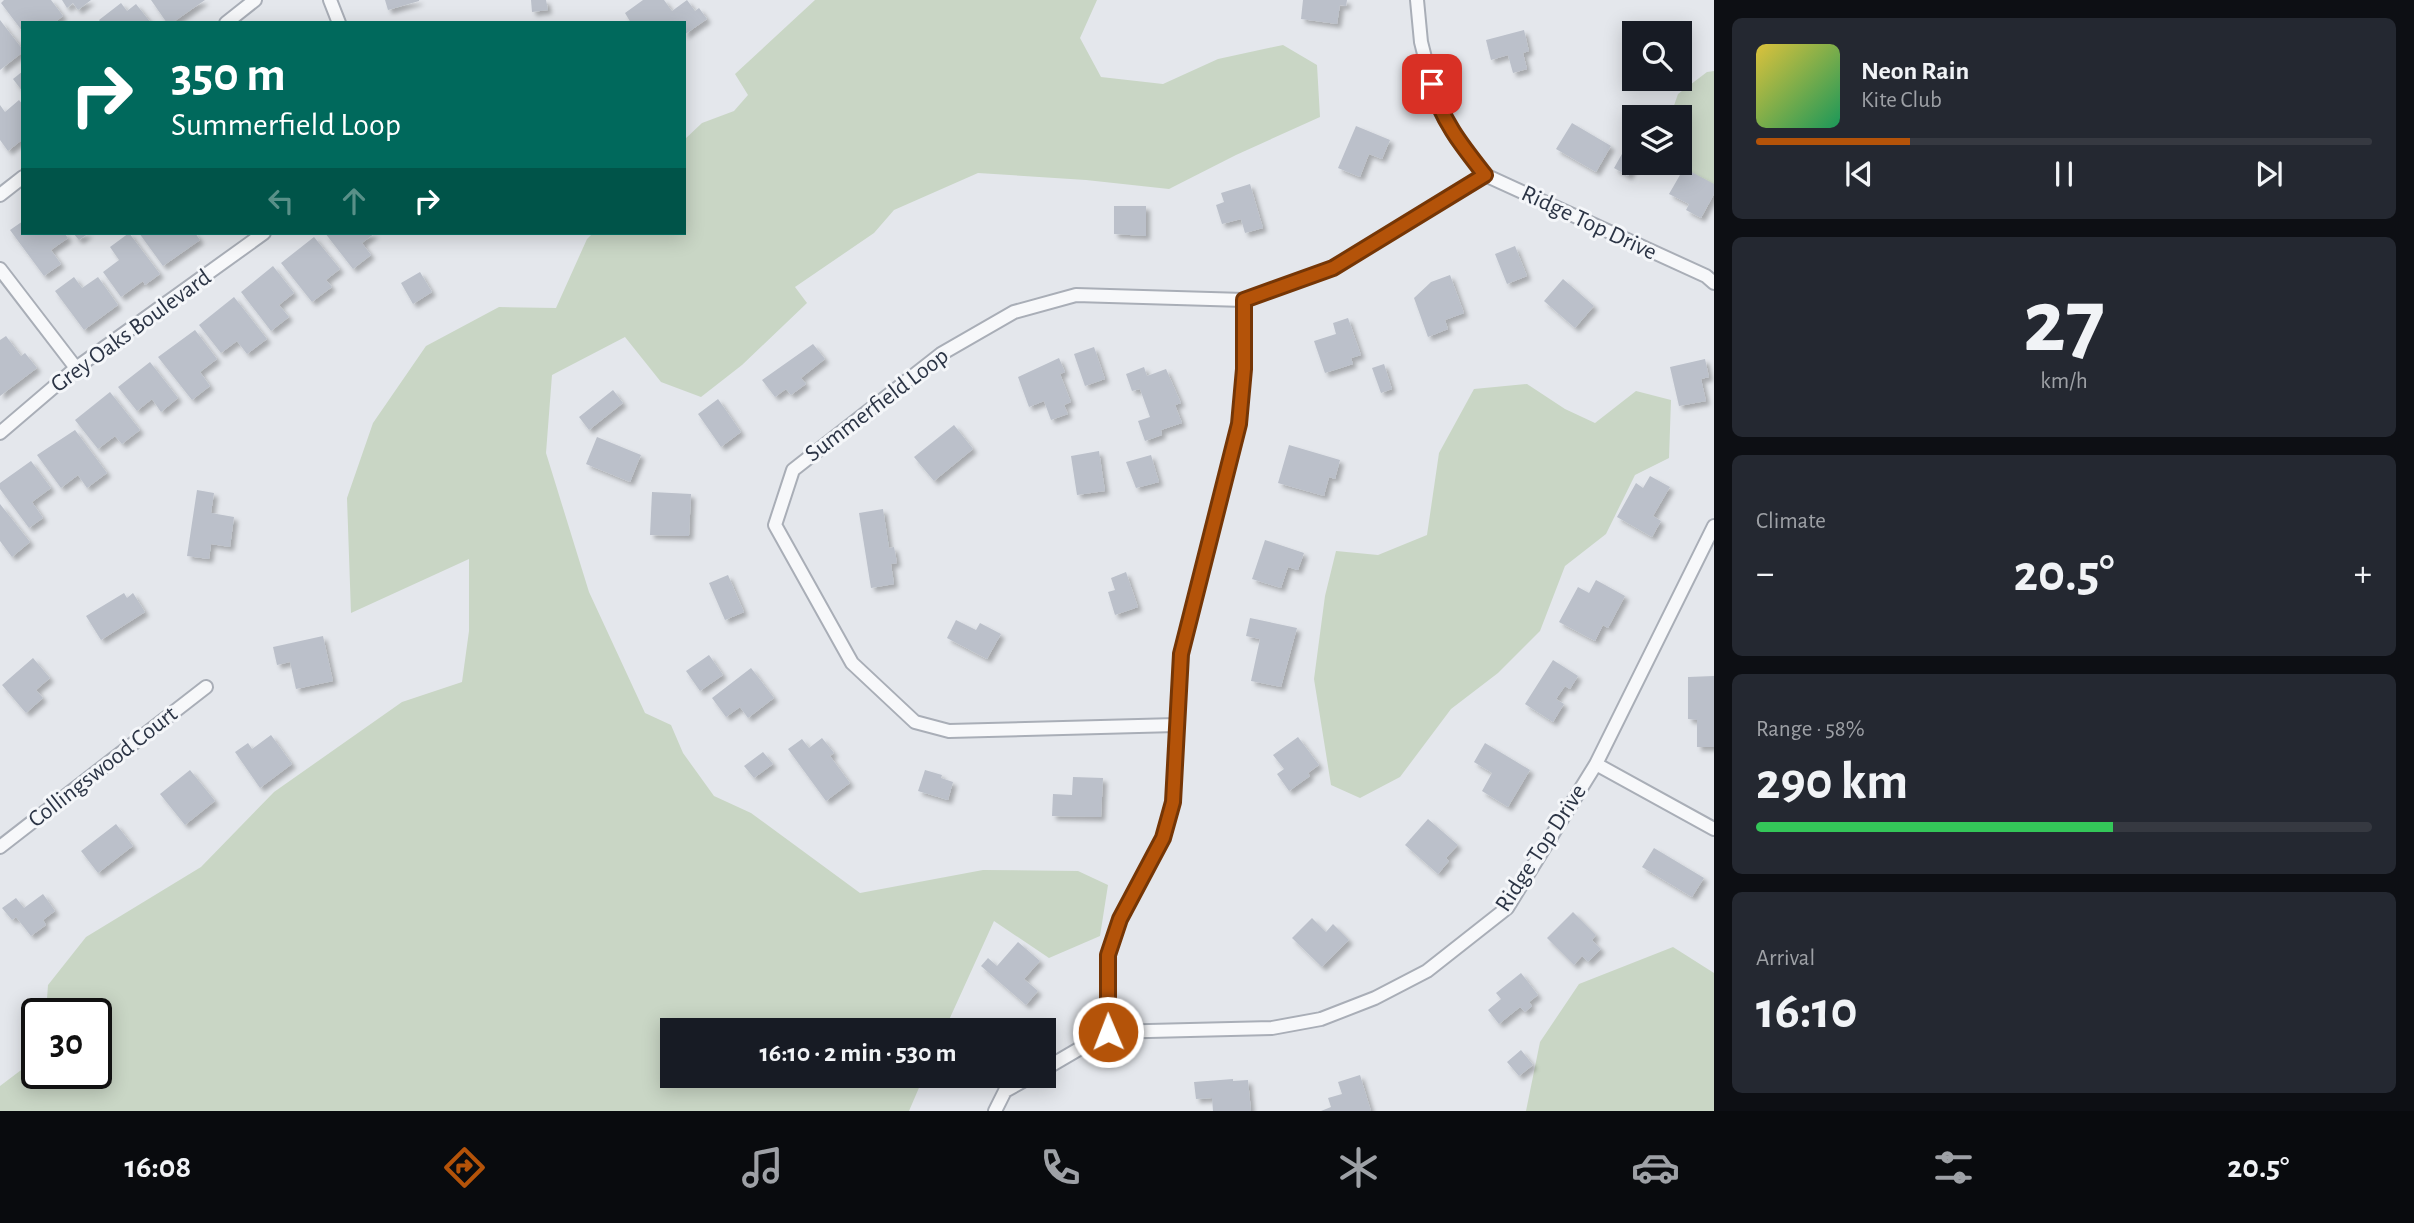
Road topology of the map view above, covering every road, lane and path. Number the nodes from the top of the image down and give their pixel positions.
1 (256, 0) edge
2 (330, 0) edge
3 (1417, 0) edge
4 (229, 21) edge
5 (338, 21) edge
6 (1485, 175) junction
7 (21, 179) edge
8 (0, 195) edge
9 (261, 235) edge
10 (0, 269) edge
11 (1714, 283) edge
12 (1244, 300) junction
13 (76, 368) junction
14 (0, 433) edge
15 (1714, 526) edge
16 (206, 687) dead end
17 (1176, 724) junction
18 (1596, 764) junction
19 (1714, 829) edge
20 (0, 847) edge
21 (1108, 1032) junction
22 (1056, 1062) edge
23 (1010, 1088) edge
24 (995, 1111) edge

1 - 4 street
2 - 5 street
3 - 6 street, Ridge Top Drive
6 - 11 street, Ridge Top Drive
6 - 12 street, Summerfield Loop
7 - 8 street
9 - 13 street, Grey Oaks Boulevard
10 - 13 street
12 - 17 street
12 - 17 street, Summerfield Loop
13 - 14 street, Grey Oaks Boulevard
15 - 18 street, Ridge Top Drive
16 - 20 street, Collingswood Court
17 - 21 street
18 - 19 street
18 - 21 street, Ridge Top Drive
21 - 22 street, Ridge Top Drive
23 - 24 street

